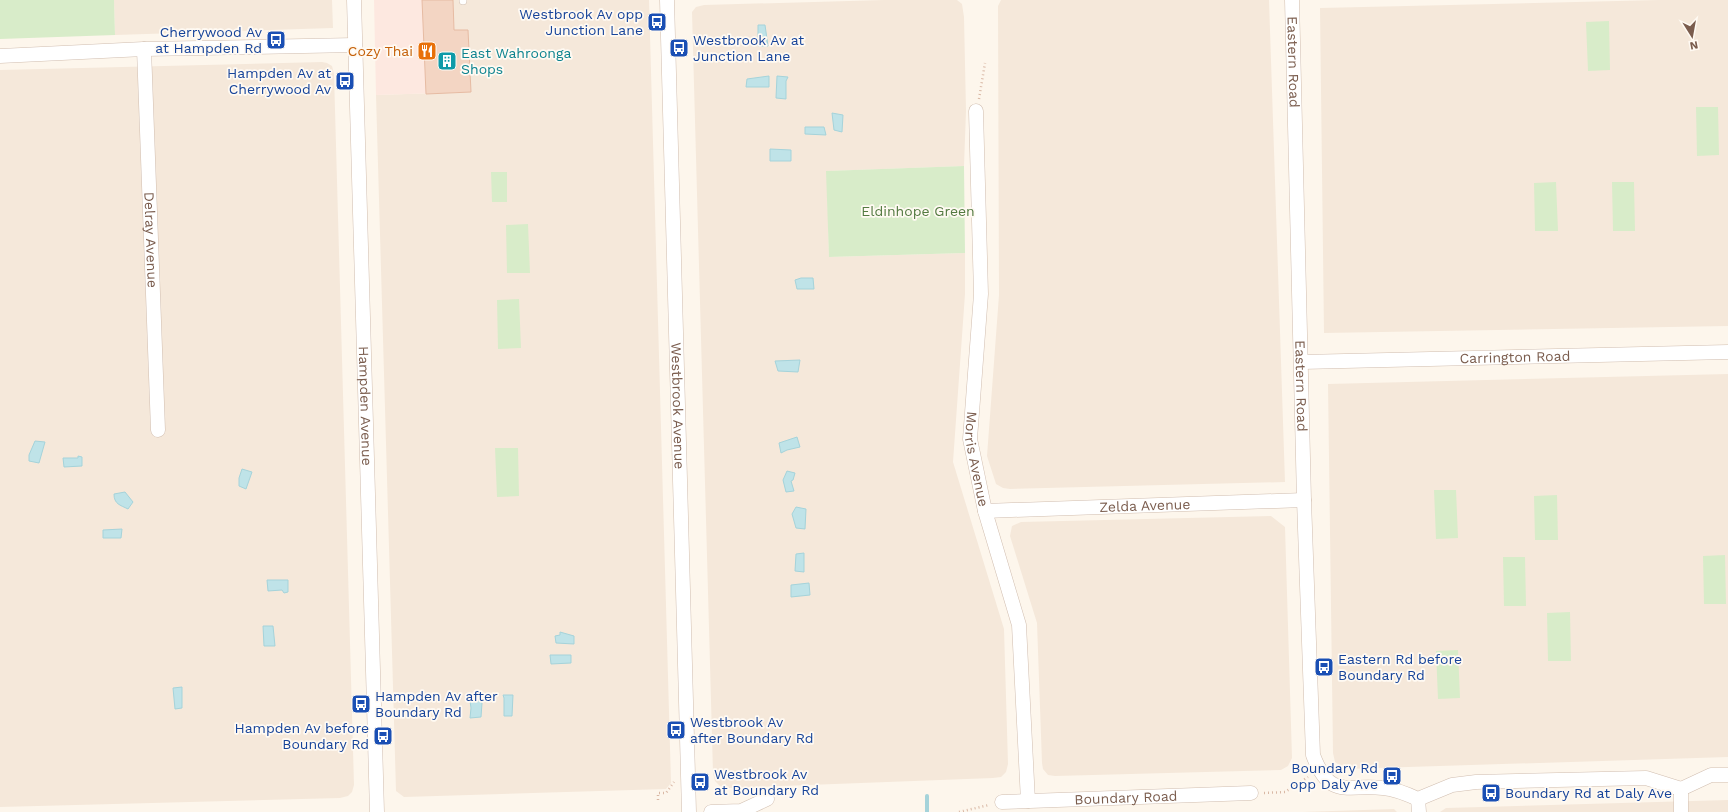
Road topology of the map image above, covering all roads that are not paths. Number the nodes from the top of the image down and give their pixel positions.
1 (354, 0) edge
2 (667, 0) edge
3 (1292, 0) edge
4 (355, 45) junction
5 (144, 49) junction
6 (0, 56) edge
7 (976, 111) road end
8 (1728, 352) edge
9 (1302, 362) junction
10 (158, 430) dead end
11 (1304, 500) junction
12 (985, 511) junction
13 (1728, 775) edge
14 (1681, 789) junction
15 (1251, 794) road end
16 (767, 800) dead end
17 (1028, 801) junction
18 (1002, 802) road end
19 (1419, 806) edge
20 (377, 812) edge
21 (689, 812) edge
22 (711, 812) edge
23 (1681, 812) edge

1 - 4 street, Hampden Avenue
2 - 21 street, Westbrook Avenue
3 - 9 street, Eastern Road
4 - 5 street
4 - 20 street, Hampden Avenue
5 - 6 street
5 - 10 street, Delray Avenue
7 - 12 street, Morris Avenue
8 - 9 street, Carrington Road
9 - 11 street, Eastern Road
11 - 12 street, Zelda Avenue
11 - 19 street, Eastern Road
12 - 17 street, Morris Avenue
13 - 14 street
14 - 19 street
14 - 23 street
15 - 17 street, Boundary Road
16 - 22 street
17 - 18 street, Boundary Road

